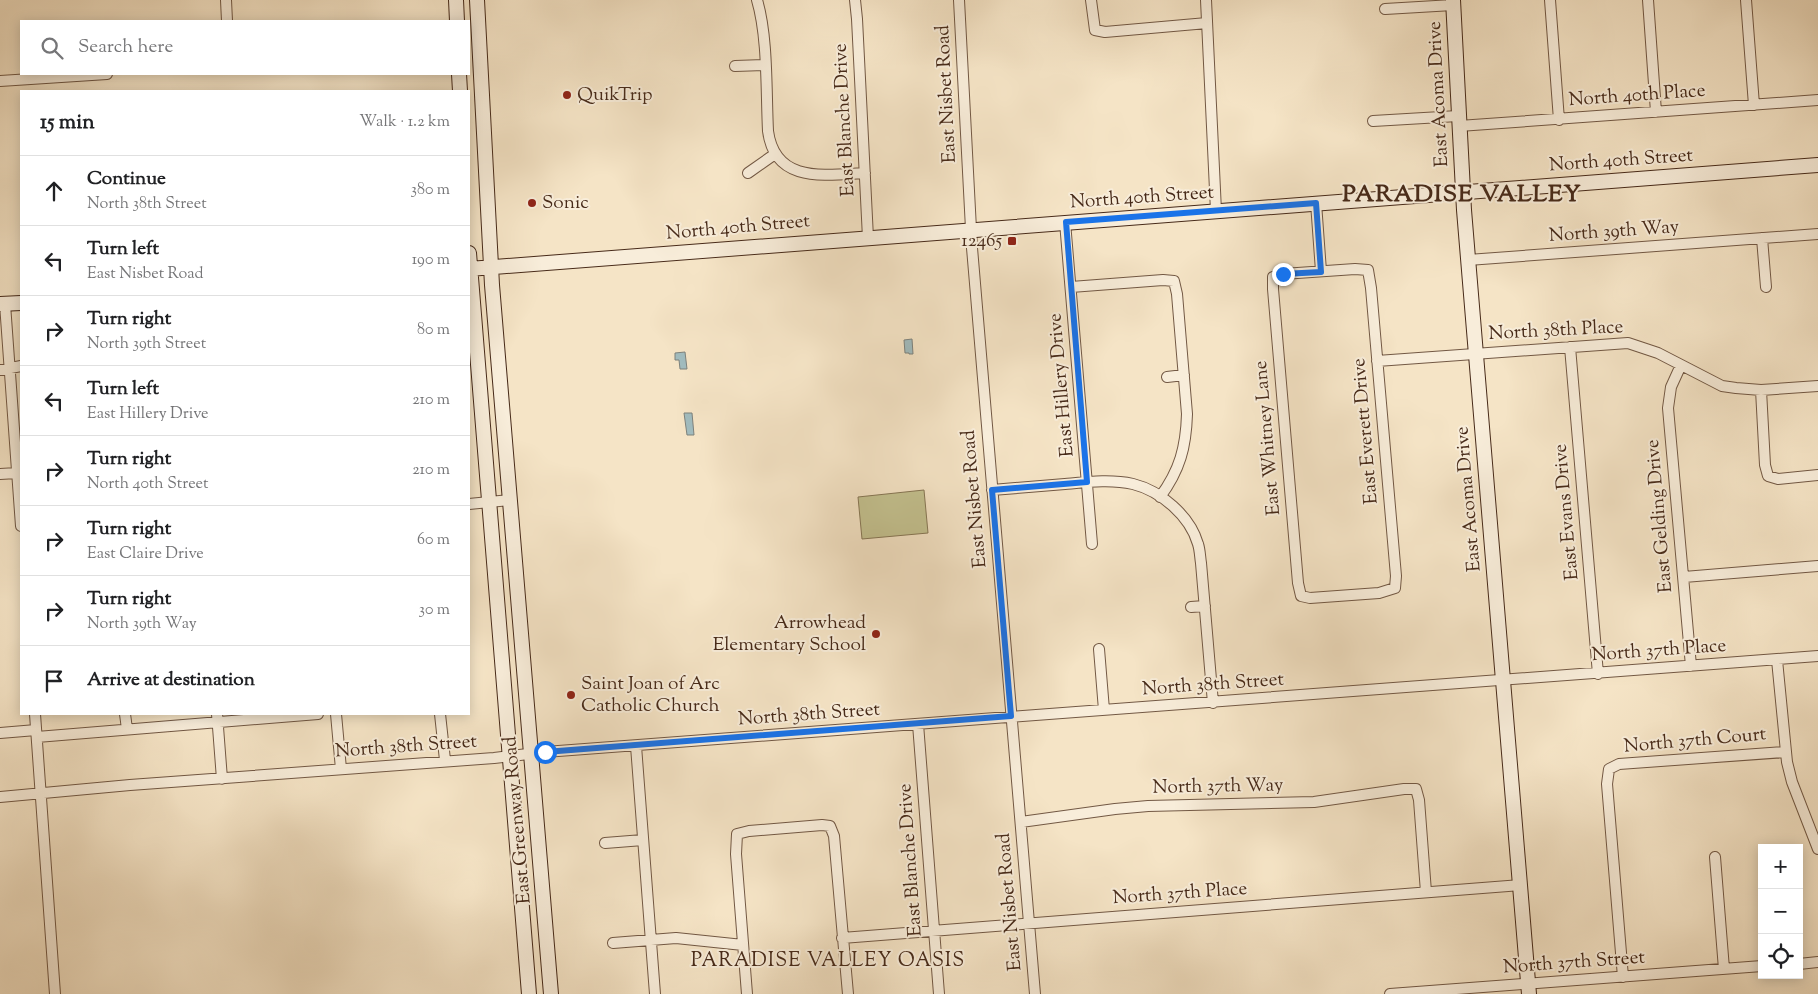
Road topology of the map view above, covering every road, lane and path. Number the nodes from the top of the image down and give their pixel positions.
1 (226, 0) edge
2 (456, 0) edge
3 (477, 0) edge
4 (757, 0) edge
5 (855, 0) edge
6 (959, 0) edge
7 (1091, 0) edge
8 (1206, 0) edge
9 (1550, 0) edge
10 (1648, 0) edge
11 (1746, 0) edge
12 (1453, 2) edge
13 (1385, 9) dead end
14 (227, 20) edge
15 (457, 20) edge
16 (1207, 23) junction
17 (764, 65) junction
18 (734, 66) dead end
19 (92, 75) edge
20 (459, 75) edge
21 (0, 81) edge
22 (460, 90) edge
23 (1818, 100) edge
24 (1754, 105) junction
25 (1656, 112) junction
26 (1559, 120) junction
27 (1373, 121) dead end
28 (1458, 121) junction
29 (775, 154) junction
30 (1818, 165) edge
31 (865, 172) junction
32 (748, 173) dead end
33 (1462, 192) junction
34 (1316, 203) junction
35 (1216, 211) junction
36 (1066, 222) junction
37 (971, 230) junction
38 (1818, 234) edge
39 (868, 238) junction
40 (1762, 238) junction
41 (1468, 260) junction
42 (491, 267) junction
43 (470, 269) edge
44 (1321, 272) junction
45 (470, 281) edge
46 (1071, 287) junction
47 (1766, 287) dead end
48 (20, 302) edge
49 (2, 304) edge
50 (1570, 347) junction
51 (1476, 354) junction
52 (1377, 361) junction
53 (20, 366) edge
54 (1681, 366) junction
55 (5, 369) edge
56 (1184, 375) junction
57 (1168, 377) dead end
58 (1818, 386) edge
59 (1761, 390) junction
60 (17, 473) junction
61 (0, 474) edge
62 (1818, 476) edge
63 (1087, 482) junction
64 (992, 490) junction
65 (1160, 497) junction
66 (510, 500) junction
67 (488, 502) junction
68 (470, 504) edge
69 (20, 513) edge
70 (1092, 544) dead end
71 (1818, 566) edge
72 (1684, 576) junction
73 (1395, 588) joint
74 (1205, 606) junction
75 (1191, 607) dead end
76 (522, 644) junction
77 (500, 645) junction
78 (1099, 650) dead end
79 (1818, 656) edge
80 (1777, 660) junction
81 (1691, 666) junction
82 (1598, 674) junction
83 (1502, 679) junction
84 (1213, 703) junction
85 (1104, 710) junction
86 (35, 715) edge
87 (125, 715) edge
88 (293, 715) edge
89 (336, 715) edge
90 (440, 715) edge
91 (1011, 716) junction
92 (217, 718) edge
93 (918, 724) junction
94 (126, 729) junction
95 (0, 733) edge
96 (36, 733) junction
97 (636, 746) junction
98 (1785, 752) junction
99 (532, 754) junction
100 (510, 756) junction
101 (444, 760) junction
102 (341, 769) junction
103 (222, 779) junction
104 (40, 794) junction
105 (0, 797) edge
106 (1021, 822) junction
107 (643, 840) junction
108 (605, 843) dead end
109 (1818, 849) edge
110 (1715, 857) dead end
111 (1521, 885) junction
112 (1426, 892) junction
113 (1029, 924) junction
114 (934, 931) junction
115 (842, 938) junction
116 (651, 940) junction
117 (613, 943) dead end
118 (743, 945) junction
119 (1818, 962) edge
120 (1803, 964) edge
121 (1758, 966) edge
122 (1724, 969) junction
123 (1623, 977) junction
124 (1529, 989) edge
125 (55, 994) edge
126 (529, 994) edge
127 (551, 994) edge
128 (655, 994) edge
129 (747, 994) edge
130 (848, 994) edge
131 (939, 994) edge
132 (1035, 994) edge
133 (1390, 994) edge

1 - 14 street
2 - 15 main road
3 - 42 main road, East Greenway Road
4 - 17 street
5 - 31 street, East Blanche Drive
6 - 37 street, East Nisbet Road
7 - 16 street
8 - 16 street
9 - 26 street
10 - 25 street
11 - 24 street
12 - 13 street
12 - 28 main road, East Acoma Drive
16 - 35 street
17 - 18 street
17 - 29 street
19 - 21 street
20 - 22 main road
23 - 24 street, North 40th Place
24 - 25 street, North 40th Place
25 - 26 street, North 40th Place
26 - 28 street, North 40th Place
27 - 28 street, North 40th Place
28 - 33 main road, East Acoma Drive
29 - 31 street
29 - 32 street
30 - 33 main road, North 40th Street
31 - 39 street, East Blanche Drive
33 - 34 main road, North 40th Street
33 - 41 main road, East Acoma Drive
34 - 35 main road, North 40th Street
34 - 44 street
35 - 36 main road, North 40th Street
36 - 37 main road, North 40th Street
36 - 46 street, East Hillery Drive
37 - 39 main road, North 40th Street
37 - 64 street, East Nisbet Road
38 - 40 street, North 39th Way
39 - 42 main road, North 40th Street
40 - 41 street, North 39th Way
40 - 47 street
41 - 51 main road, East Acoma Drive
42 - 43 main road, North 40th Street
42 - 66 main road, East Greenway Road
44 - 52 street, East Everett Drive
44 - 73 street, East Whitney Lane
45 - 67 main road, East Greenway Road
46 - 56 street
46 - 63 street, East Hillery Drive
48 - 49 main road
49 - 55 street
50 - 51 street, North 38th Place
50 - 54 street, North 38th Place
50 - 82 street, East Evans Drive
51 - 52 street, North 38th Place
51 - 83 main road, East Acoma Drive
52 - 73 street, East Everett Drive
53 - 55 street
54 - 59 street, North 38th Place
54 - 72 street, East Gelding Drive
55 - 60 street
56 - 57 street
56 - 65 street
58 - 59 street, North 38th Place
59 - 62 street
60 - 61 street
60 - 69 street
63 - 64 street
63 - 65 street
63 - 70 street, East Hillery Drive
64 - 91 street, East Nisbet Road
65 - 74 street
66 - 67 street
66 - 76 main road, East Greenway Road
67 - 68 street
67 - 77 main road, East Greenway Road
71 - 72 street
72 - 81 street, East Gelding Drive
74 - 75 street
74 - 84 street
76 - 77 main road
76 - 99 main road, East Greenway Road
77 - 100 main road, East Greenway Road
78 - 85 street
79 - 80 street, North 37th Place
80 - 81 street, North 37th Place
80 - 98 street
81 - 82 street, North 37th Place
82 - 83 street, North 37th Place
83 - 84 street, North 38th Street
83 - 111 main road, East Acoma Drive
84 - 85 street, North 38th Street
85 - 91 street, North 38th Street
86 - 96 street
87 - 94 street
88 - 92 street
89 - 102 street
90 - 101 street
91 - 93 street, North 38th Street
91 - 106 street, East Nisbet Road
92 - 94 street
92 - 103 street
93 - 97 street, North 38th Street
93 - 114 street, East Blanche Drive
94 - 96 street
95 - 96 street
96 - 104 street
97 - 99 street, North 38th Street
97 - 107 street
98 - 109 street
98 - 123 street, North 37th Court
99 - 100 street, North 38th Street
99 - 127 main road, East Greenway Road
100 - 101 street, North 38th Street
100 - 126 main road, East Greenway Road
101 - 102 street, North 38th Street
102 - 103 street, North 38th Street
103 - 104 street, North 38th Street
104 - 105 street, North 38th Street
104 - 125 street
106 - 112 street, North 37th Way
106 - 113 street, East Nisbet Road
107 - 108 street
107 - 116 street
110 - 122 street
111 - 112 street, North 37th Place
111 - 124 main road, East Acoma Drive
112 - 113 street, North 37th Place
113 - 114 street, North 37th Place
113 - 132 street, East Nisbet Road
114 - 115 street, North 37th Place
114 - 131 street, East Blanche Drive
115 - 118 street
115 - 130 street
116 - 117 street
116 - 118 street
116 - 128 street
118 - 129 street
119 - 120 street
121 - 122 street, North 37th Street
122 - 123 street, North 37th Street
123 - 124 street, North 37th Street
124 - 133 street, North 37th Street

